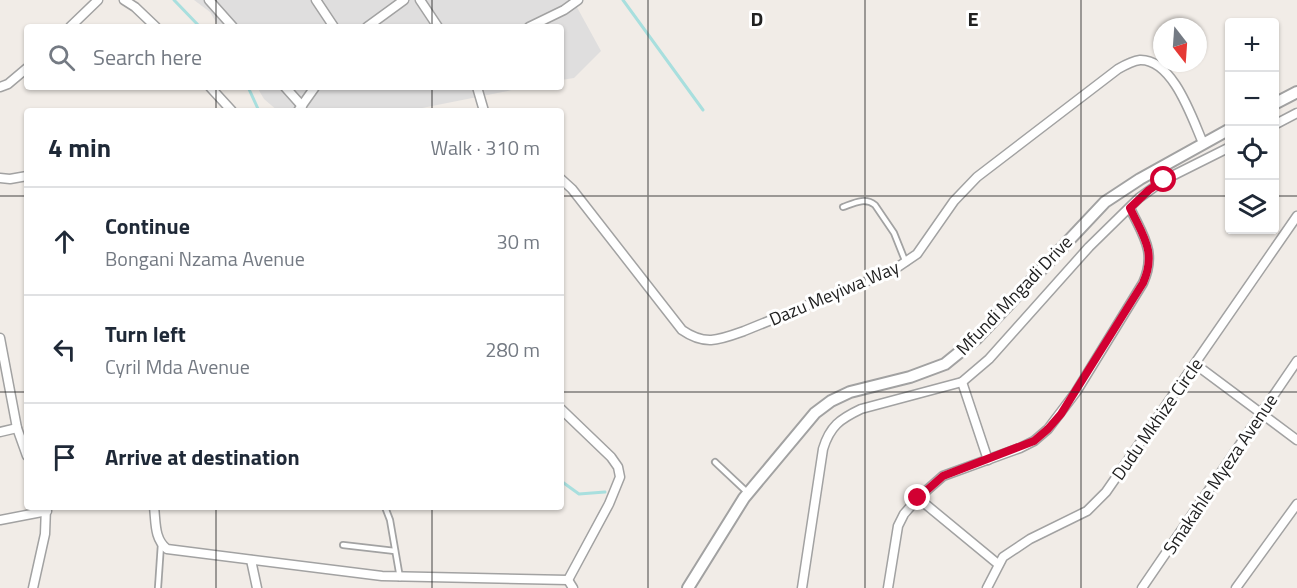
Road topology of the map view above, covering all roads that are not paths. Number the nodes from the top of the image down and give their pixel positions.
1 (98, 0) edge
2 (124, 0) edge
3 (210, 0) edge
4 (316, 0) edge
5 (404, 0) edge
6 (420, 0) edge
7 (578, 0) edge
8 (73, 24) edge
9 (153, 24) edge
10 (230, 24) edge
11 (332, 24) edge
12 (371, 24) edge
13 (436, 24) edge
14 (535, 24) edge
15 (24, 71) edge
16 (0, 87) edge
17 (213, 90) edge
18 (287, 90) edge
19 (313, 90) edge
20 (478, 90) edge
21 (1297, 92) edge
22 (1279, 102) edge
23 (229, 108) edge
24 (299, 108) edge
25 (301, 108) edge
26 (483, 108) edge
27 (1297, 113) edge
28 (1279, 122) edge
29 (1225, 132) edge
30 (1203, 143) junction
31 (1225, 150) edge
32 (24, 176) edge
33 (0, 178) edge
34 (564, 182) edge
35 (843, 207) dead end
36 (1130, 208) junction
37 (1297, 216) edge
38 (906, 263) junction
39 (0, 338) edge
40 (1, 350) edge
41 (1297, 361) edge
42 (1195, 364) junction
43 (962, 382) junction
44 (564, 412) edge
45 (1260, 414) junction
46 (17, 428) junction
47 (0, 432) edge
48 (1297, 440) edge
49 (24, 448) edge
50 (988, 460) junction
51 (715, 462) dead end
52 (748, 493) junction
53 (918, 498) junction
54 (1297, 504) edge
55 (42, 510) edge
56 (46, 510) edge
57 (154, 510) edge
58 (386, 510) edge
59 (0, 520) edge
60 (161, 544) junction
61 (343, 545) dead end
62 (396, 551) junction
63 (251, 561) junction
64 (998, 564) junction
65 (400, 578) junction
66 (568, 580) junction
67 (33, 588) edge
68 (158, 588) edge
69 (256, 588) edge
70 (573, 588) edge
71 (688, 588) edge
72 (802, 588) edge
73 (888, 588) edge
74 (987, 588) edge
75 (1142, 588) edge
76 (1236, 588) edge

1 - 8 street
2 - 9 street
3 - 10 street
4 - 11 street
5 - 12 street
6 - 13 street
7 - 14 street
15 - 16 street
17 - 23 street
18 - 24 street
19 - 25 street
20 - 26 street
21 - 22 street
27 - 28 street
29 - 30 street, Mfundi Mngadi Drive
30 - 38 street, Dazu Meyiwa Way
30 - 52 street, Mfundi Mngadi Drive
31 - 36 street
32 - 33 street
34 - 38 street, Dazu Meyiwa Way
35 - 38 lane
36 - 43 street
36 - 50 street
37 - 42 street, Dudu Mkhize Circle
39 - 40 street
40 - 46 street
41 - 45 street, Smakahle Myeza Avenue
42 - 45 street
42 - 64 street, Dudu Mkhize Circle
43 - 50 street
43 - 72 street
44 - 66 street
45 - 48 street
45 - 75 street, Smakahle Myeza Avenue
46 - 47 street
46 - 49 street
50 - 53 street
51 - 52 lane
52 - 71 street, Mfundi Mngadi Drive
53 - 64 street
53 - 73 street
54 - 76 street
55 - 59 street
56 - 67 street
57 - 60 street
58 - 62 lane
60 - 63 street
60 - 68 lane
61 - 62 lane
62 - 65 lane
63 - 65 street
63 - 69 street
64 - 74 street, Dudu Mkhize Circle
65 - 66 street
66 - 70 street

